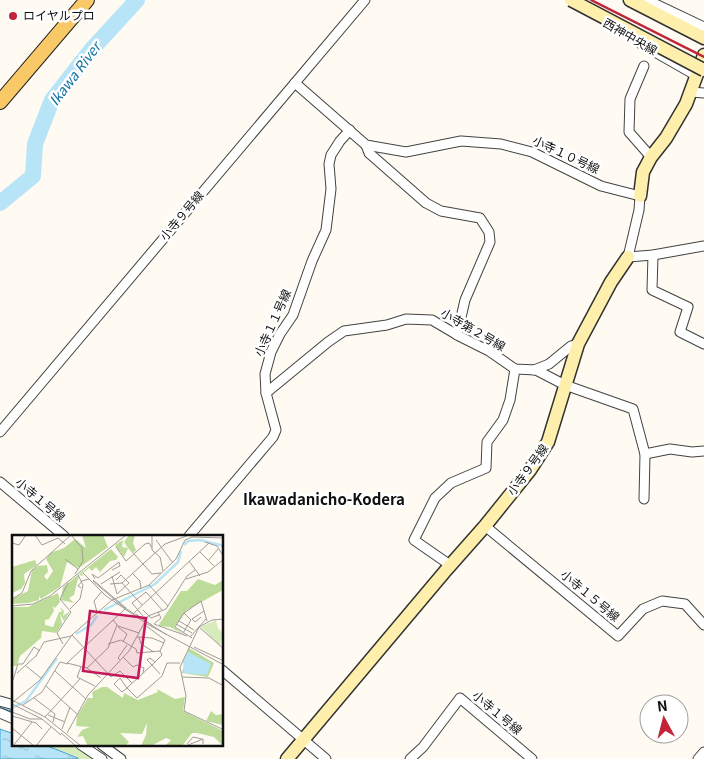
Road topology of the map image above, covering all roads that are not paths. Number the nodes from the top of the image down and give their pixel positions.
1 (87, 0) edge
2 (365, 0) edge
3 (562, 0) edge
4 (571, 0) edge
5 (630, 0) edge
6 (647, 0) edge
7 (704, 27) edge
8 (704, 38) edge
9 (704, 55) edge
10 (644, 66) dead end
11 (702, 75) edge
12 (295, 83) junction
13 (698, 92) edge
14 (0, 102) edge
15 (350, 130) junction
16 (366, 145) junction
17 (651, 157) junction
18 (640, 196) junction
19 (704, 246) edge
20 (653, 256) junction
21 (628, 257) junction
22 (457, 335) junction
23 (578, 344) junction
24 (704, 344) edge
25 (515, 369) junction
26 (534, 370) junction
27 (565, 385) junction
28 (266, 393) junction
29 (0, 432) edge
30 (704, 451) edge
31 (645, 454) junction
32 (0, 482) edge
33 (644, 499) dead end
34 (485, 526) junction
35 (63, 535) edge
36 (190, 535) edge
37 (450, 565) junction
38 (704, 625) edge
39 (224, 672) edge
40 (304, 739) junction
41 (85, 746) edge
42 (99, 750) edge
43 (704, 752) edge
44 (121, 759) edge
45 (288, 759) edge
46 (326, 759) edge
47 (410, 759) edge
48 (532, 759) edge
49 (698, 759) edge

1 - 14 main road
2 - 12 street, 小寺９号線
3 - 11 street, 西神中央線
4 - 11 street, 西神中央線, bridge
5 - 8 street
6 - 7 street
9 - 11 street, 小寺９号線
10 - 17 street
11 - 13 street, 小寺９号線
12 - 15 street
12 - 29 street, 小寺９号線
13 - 17 street, 小寺９号線
15 - 16 street
15 - 28 street, 小寺１１号線
16 - 18 street, 小寺１０号線
16 - 22 street
17 - 18 street, 小寺９号線
18 - 21 street, 小寺９号線
19 - 20 street
20 - 21 street
20 - 24 street
21 - 23 street, 小寺９号線
22 - 25 street, 小寺第２号線
22 - 28 street, 小寺第２号線
23 - 26 street
23 - 27 street, 小寺９号線
25 - 26 street
25 - 37 street
26 - 27 street
27 - 31 street
27 - 34 street, 小寺９号線
28 - 36 street, 小寺１１号線
30 - 31 street
31 - 33 street
32 - 35 street, 小寺１号線
34 - 37 street, 小寺９号線
34 - 38 street, 小寺１５号線
37 - 40 street, 小寺９号線
39 - 40 street
40 - 45 street, 小寺９号線
40 - 46 street
41 - 42 street
42 - 44 street
43 - 49 street
47 - 48 street, 小寺１号線

